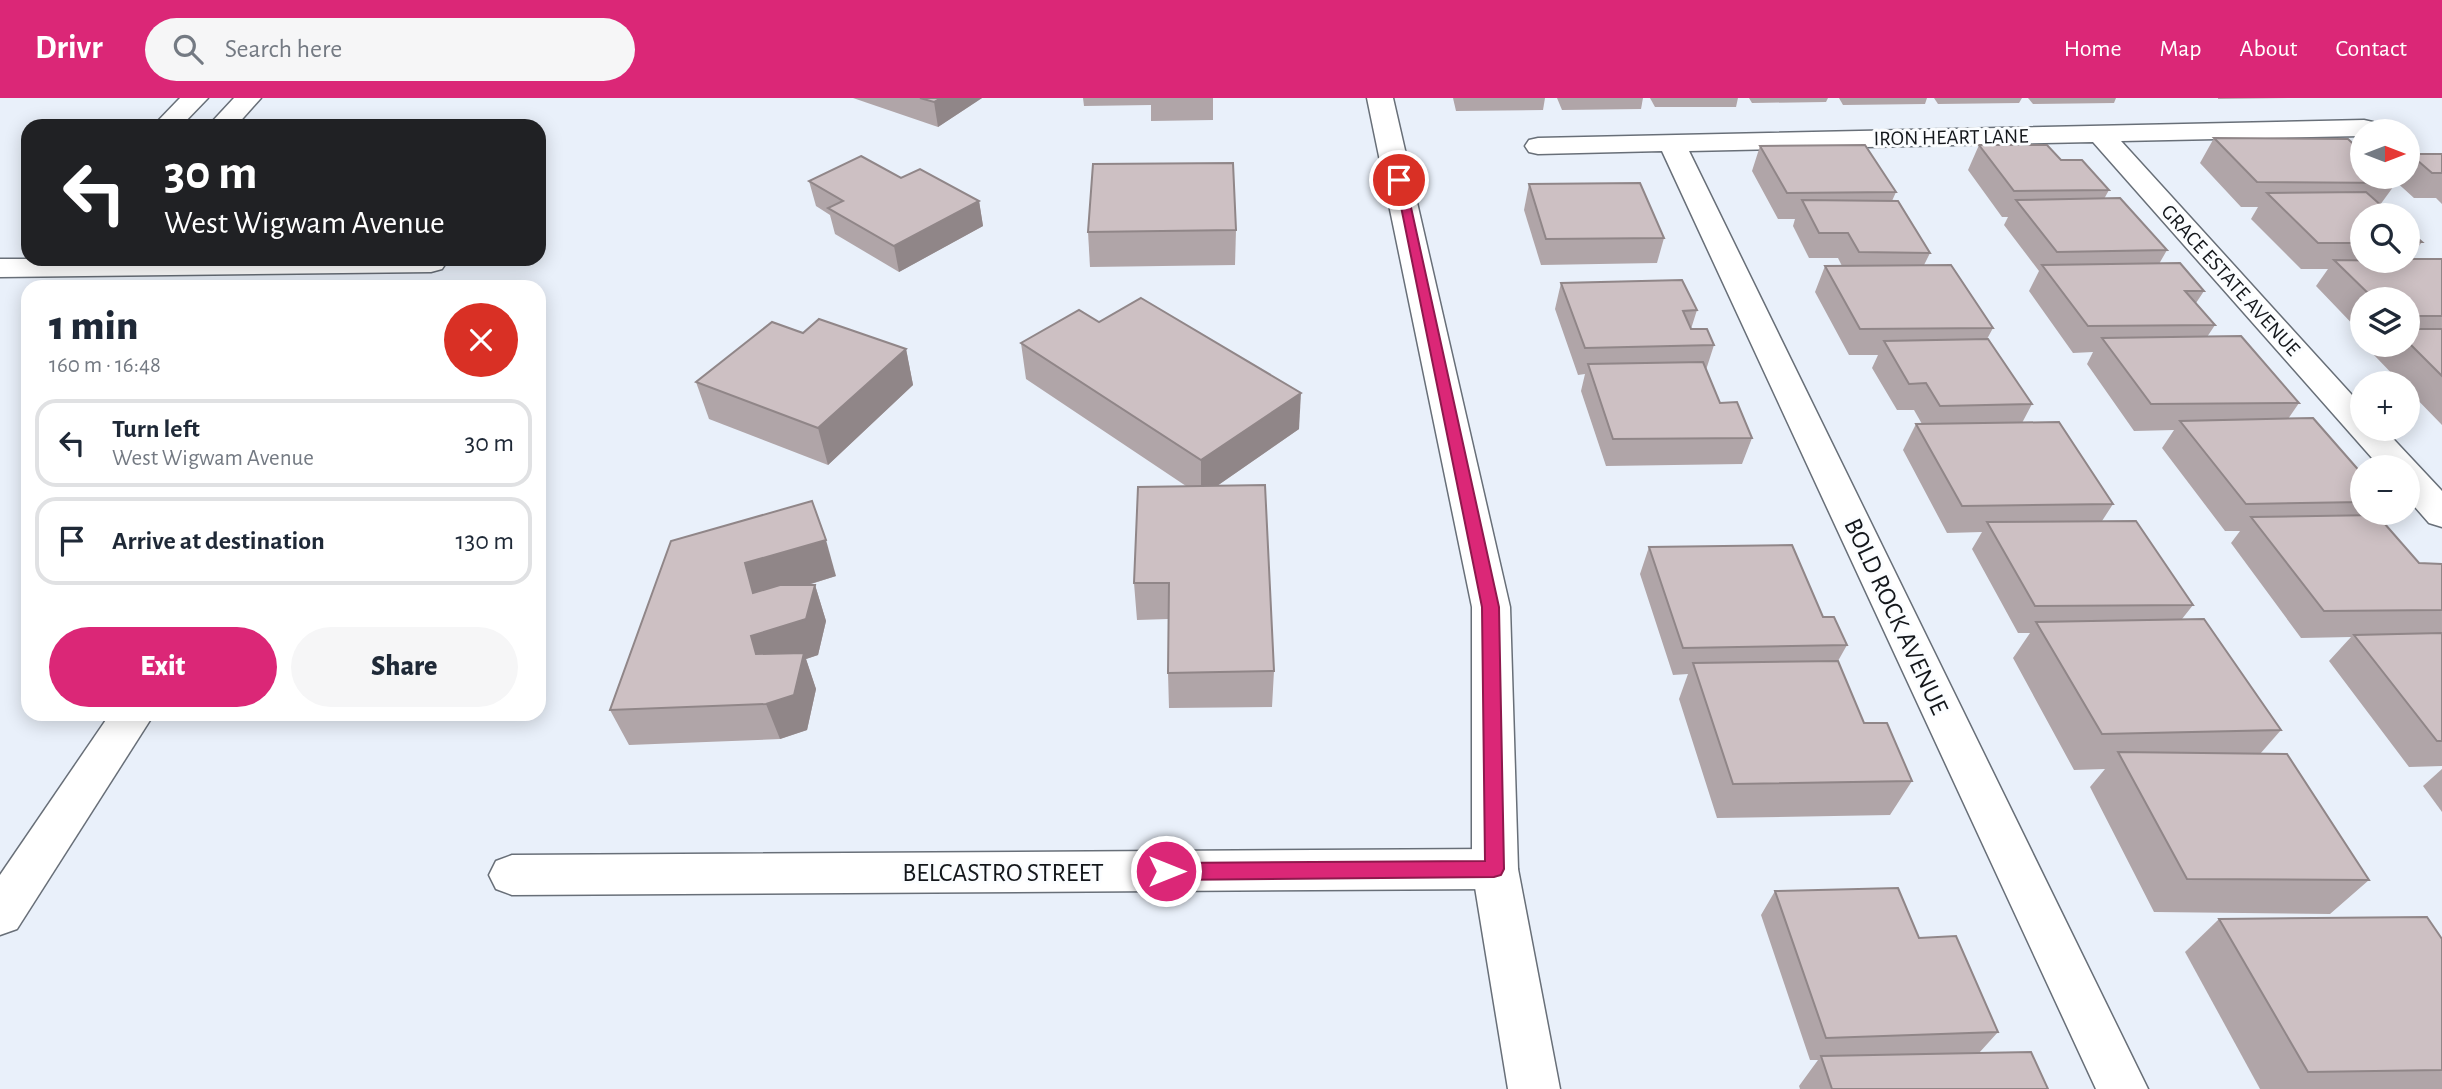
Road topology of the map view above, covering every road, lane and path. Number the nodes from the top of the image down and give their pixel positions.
1 (195, 98) edge
2 (248, 98) edge
3 (1380, 98) edge
4 (173, 119) edge
5 (228, 119) edge
6 (2350, 128) edge
7 (2100, 134) junction
8 (1672, 143) junction
9 (1538, 146) dead end
10 (234, 266) edge
11 (427, 270) edge
12 (2350, 411) edge
13 (2377, 441) edge
14 (2389, 455) edge
15 (2420, 489) edge
16 (2442, 514) edge
17 (128, 721) edge
18 (1494, 869) junction
19 (512, 875) dead end
20 (0, 914) edge
21 (1534, 1089) edge
22 (2122, 1089) edge

1 - 4 street
2 - 5 street
3 - 18 street
6 - 7 street, IRON HEART LANE
7 - 8 street, IRON HEART LANE
7 - 12 street, GRACE ESTATE AVENUE
8 - 9 street, IRON HEART LANE
8 - 22 street, BOLD ROCK AVENUE
10 - 11 street
13 - 14 street, GRACE ESTATE AVENUE
15 - 16 street
17 - 20 street
18 - 19 street, BELCASTRO STREET
18 - 21 street

